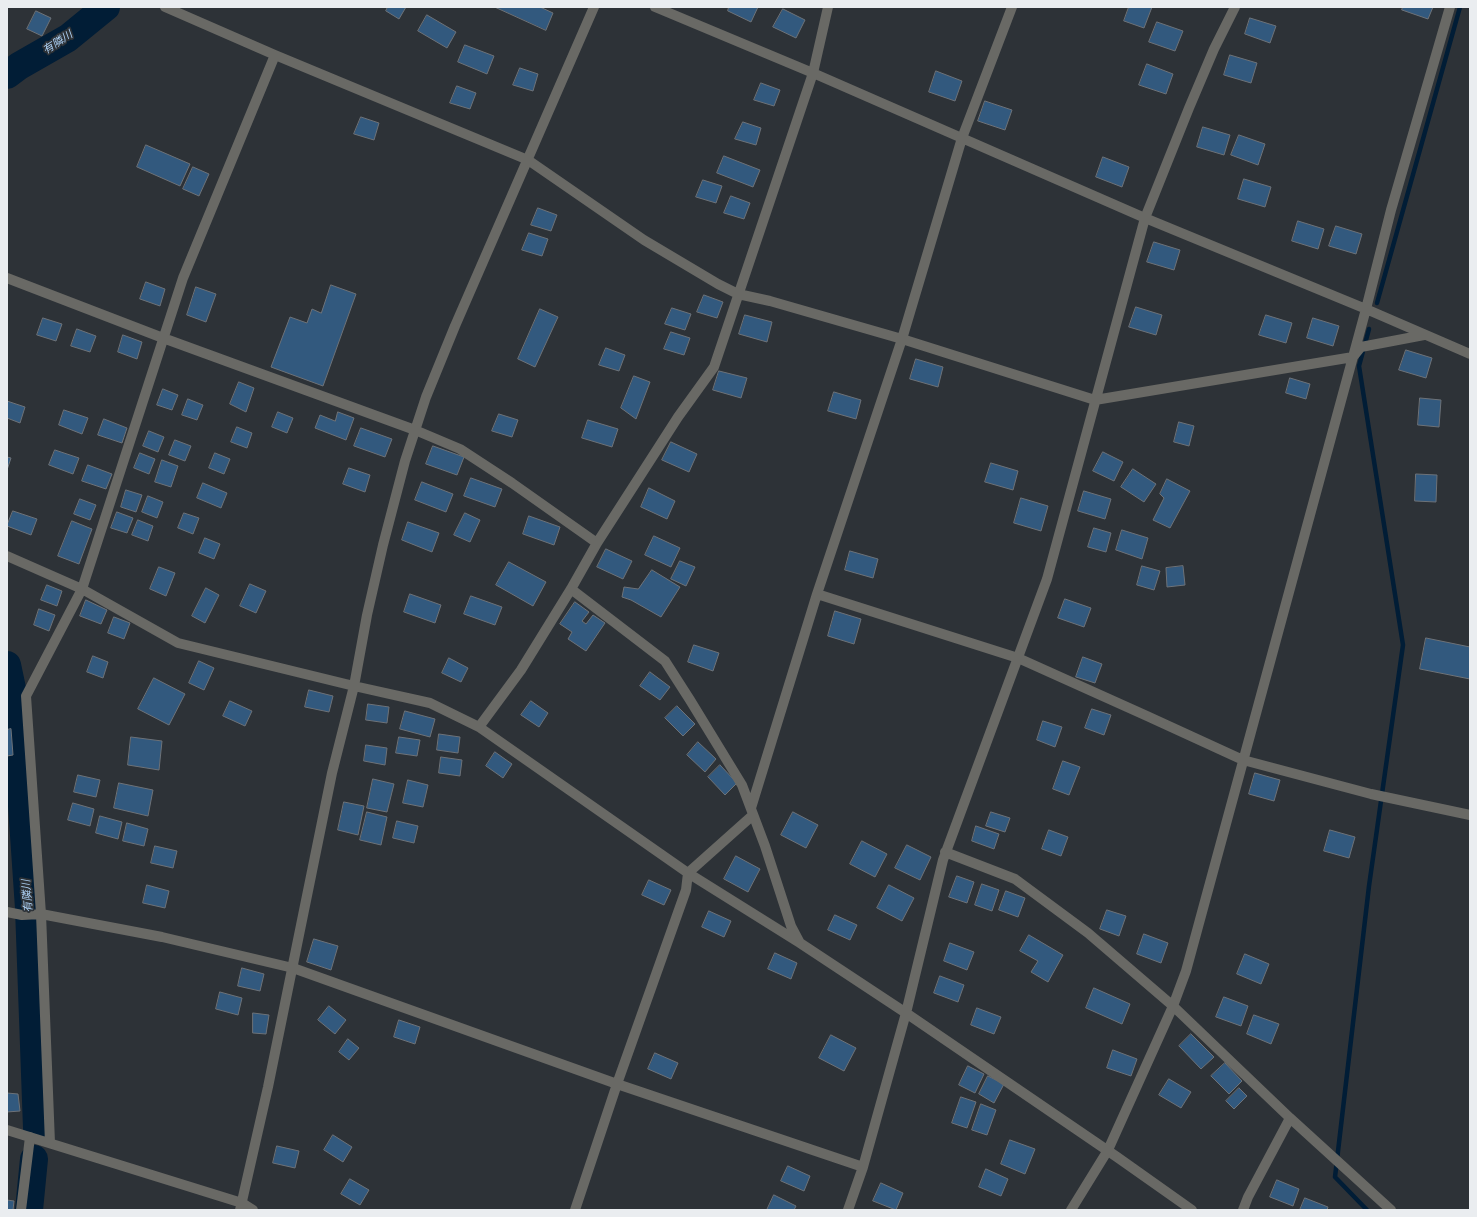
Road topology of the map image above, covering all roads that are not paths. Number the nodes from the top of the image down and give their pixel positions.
1 (165, 7) edge
2 (594, 7) edge
3 (655, 7) edge
4 (828, 7) edge
5 (1012, 7) edge
6 (1235, 7) edge
7 (1450, 7) edge
8 (274, 55) junction
9 (813, 73) junction
10 (962, 138) junction
11 (528, 160) junction
12 (1145, 218) junction
13 (7, 278) edge
14 (738, 294) junction
15 (1366, 309) junction
16 (1424, 335) junction
17 (163, 338) junction
18 (902, 339) junction
19 (1470, 354) edge
20 (1353, 357) junction
21 (1095, 400) junction
22 (415, 430) junction
23 (597, 543) junction
24 (7, 556) edge
25 (82, 589) junction
26 (571, 590) junction
27 (817, 594) junction
28 (1018, 658) junction
29 (354, 686) junction
30 (479, 726) junction
31 (1243, 760) junction
32 (752, 812) junction
33 (1470, 814) edge
34 (945, 852) junction
35 (688, 873) junction
36 (7, 912) edge
37 (39, 914) junction
38 (800, 943) junction
39 (293, 968) junction
40 (1173, 1006) junction
41 (906, 1012) junction
42 (618, 1084) junction
43 (1290, 1118) junction
44 (7, 1130) edge
45 (30, 1137) junction
46 (50, 1143) junction
47 (1108, 1150) junction
48 (863, 1167) junction
49 (241, 1206) edge
50 (21, 1210) edge
51 (252, 1210) edge
52 (575, 1210) edge
53 (848, 1210) edge
54 (1071, 1210) edge
55 (1192, 1210) edge
56 (1243, 1210) edge
57 (1391, 1210) edge

1 - 8 street
2 - 11 street
3 - 9 street
4 - 9 street
5 - 10 street
6 - 12 street
7 - 15 street
8 - 11 street
8 - 17 street
9 - 10 street
9 - 14 street
10 - 12 street
10 - 18 street
11 - 14 street
11 - 22 street
12 - 15 street
12 - 21 street
13 - 17 street
14 - 18 street
14 - 23 street
15 - 16 street
15 - 20 street
16 - 19 street
16 - 20 street
17 - 22 street
17 - 25 street
18 - 21 street
18 - 27 street
20 - 21 street
20 - 31 street
21 - 28 street
22 - 23 street
22 - 29 street
23 - 26 street
24 - 25 street
25 - 29 street
25 - 37 street
26 - 30 street
26 - 32 street
27 - 28 street
27 - 32 street
28 - 31 street
28 - 34 street
29 - 30 street
29 - 39 street
30 - 35 street
31 - 33 street
31 - 40 street
32 - 35 street
32 - 38 street
34 - 40 street
34 - 41 street
35 - 38 street
35 - 42 street
36 - 37 street
37 - 39 street
37 - 46 street
38 - 41 street
39 - 42 street
39 - 49 street
40 - 43 street
40 - 47 street
41 - 47 street
41 - 48 street
42 - 48 street
42 - 52 street
43 - 56 street
43 - 57 street
44 - 45 street
45 - 46 street
45 - 50 street
46 - 49 street
47 - 54 street
47 - 55 street
48 - 53 street
49 - 51 street

